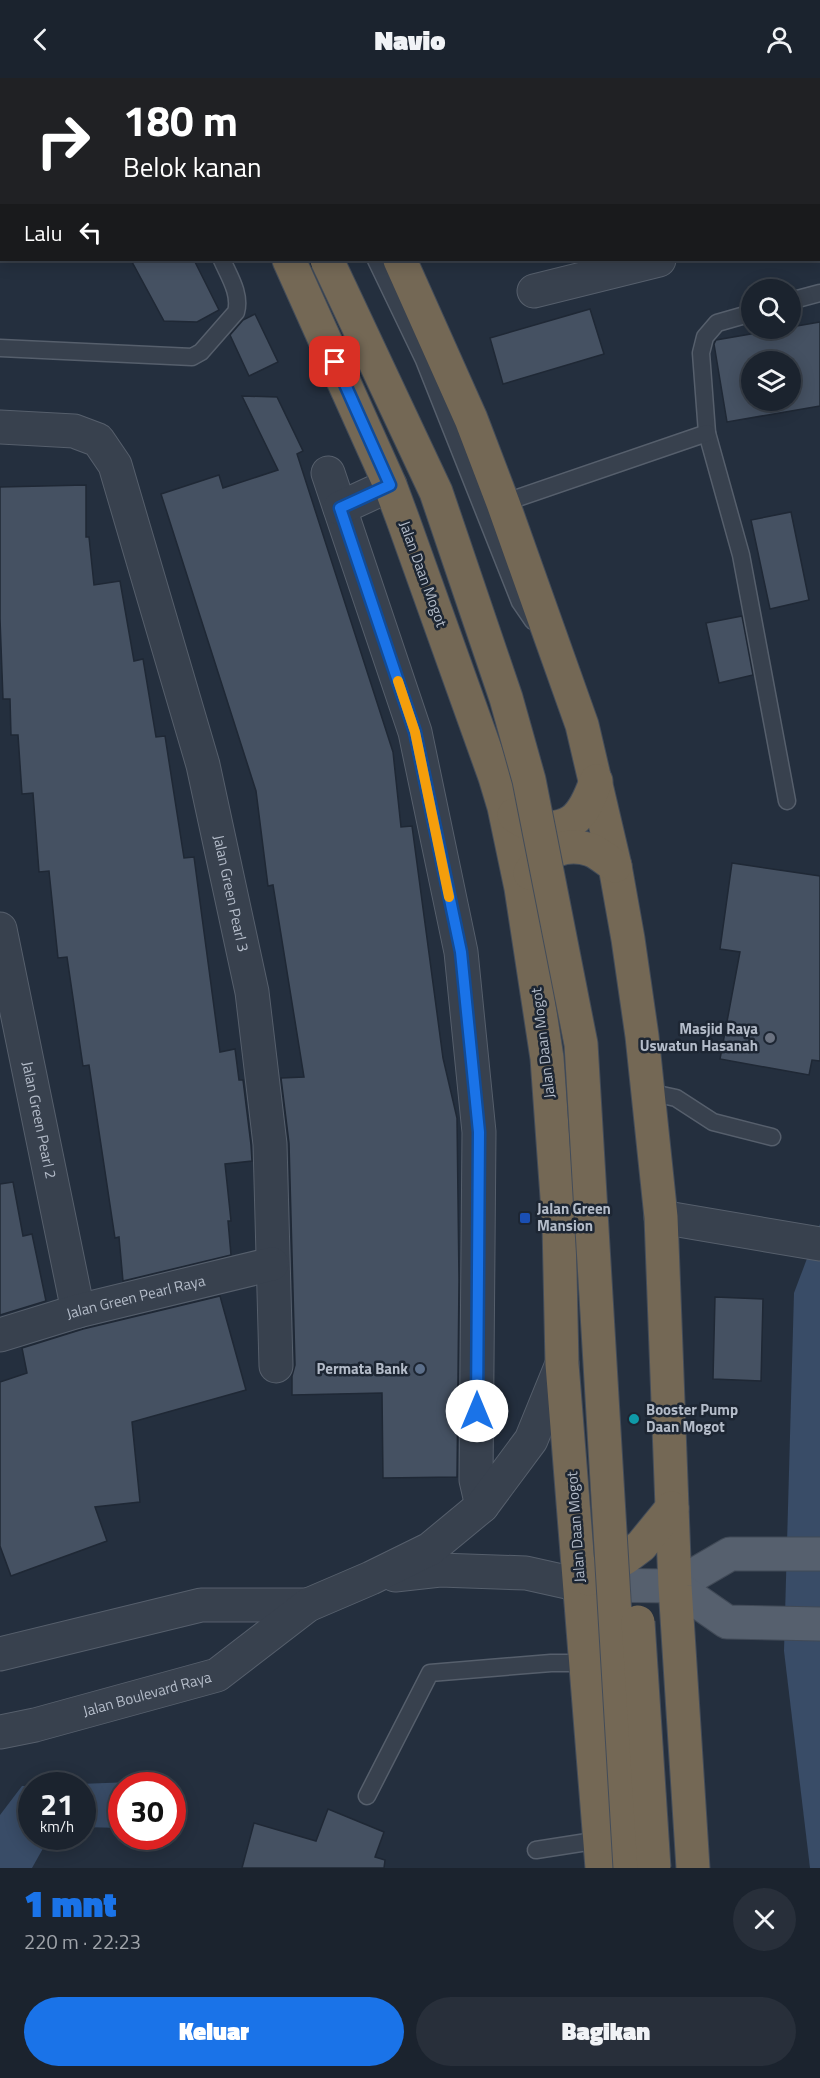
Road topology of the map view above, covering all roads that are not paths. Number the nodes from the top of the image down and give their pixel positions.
1 (222, 261) edge
2 (289, 261) edge
3 (327, 261) edge
4 (352, 261) edge
5 (376, 261) edge
6 (400, 261) edge
7 (655, 261) edge
8 (534, 291) dead end
9 (820, 293) edge
10 (801, 298) edge
11 (741, 316) edge
12 (0, 348) edge
13 (0, 427) edge
14 (707, 433) junction
15 (328, 473) dead end
16 (390, 485) junction
17 (502, 503) junction
18 (340, 508) junction
19 (561, 664) junction
20 (596, 781) junction
21 (787, 801) dead end
22 (504, 807) junction
23 (615, 866) junction
24 (522, 888) junction
25 (0, 929) edge
26 (648, 1092) junction
27 (772, 1137) dead end
28 (662, 1217) junction
29 (820, 1244) edge
30 (272, 1264) junction
31 (78, 1311) junction
32 (0, 1335) edge
33 (562, 1364) junction
34 (276, 1366) dead end
35 (482, 1506) junction
36 (672, 1508) junction
37 (820, 1554) edge
38 (371, 1578) junction
39 (580, 1585) junction
40 (675, 1586) junction
41 (308, 1605) junction
42 (820, 1624) edge
43 (0, 1654) edge
44 (586, 1663) junction
45 (0, 1732) edge
46 (367, 1796) dead end
47 (536, 1850) dead end
48 (601, 1854) edge
49 (630, 1868) edge
50 (654, 1868) edge
51 (693, 1868) edge

1 - 12 lane
2 - 16 highway, Jalan Daan Mogot
3 - 49 highway, bridge
4 - 50 highway, bridge
5 - 19 lane
6 - 17 highway
7 - 8 street
9 - 10 lane
11 - 14 lane
13 - 30 street, Jalan Green Pearl 3
14 - 17 lane
14 - 21 lane
15 - 18 street
16 - 18 street
16 - 22 highway, Jalan Daan Mogot
17 - 19 highway
18 - 35 street
19 - 20 highway
20 - 22 highway
20 - 23 highway
22 - 24 highway, Jalan Daan Mogot
23 - 24 highway
23 - 26 highway
24 - 33 highway, Jalan Daan Mogot
25 - 31 street, Jalan Green Pearl 2
26 - 27 lane
26 - 28 highway
28 - 29 street
28 - 36 highway
30 - 31 street, Jalan Green Pearl Raya
30 - 34 street, Jalan Green Pearl 3
31 - 32 street, Jalan Green Pearl Raya
33 - 35 street, Jalan Boulevard Raya
33 - 39 highway, Jalan Daan Mogot
35 - 38 street, Jalan Boulevard Raya
36 - 39 highway
36 - 40 highway
37 - 40 main road
38 - 39 street, Jalan Boulevard Raya
38 - 41 street, Jalan Boulevard Raya
39 - 40 main road
39 - 44 highway, Jalan Daan Mogot
40 - 42 main road
40 - 51 highway
41 - 43 street, Jalan Boulevard Raya
41 - 45 street, Jalan Boulevard Raya
44 - 46 lane
44 - 48 highway, Jalan Daan Mogot
47 - 48 lane

